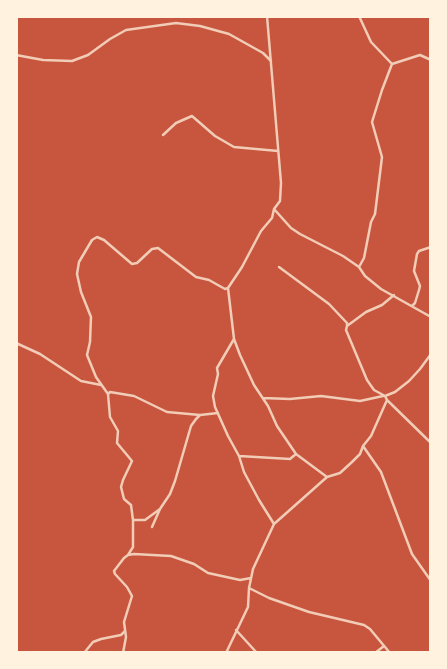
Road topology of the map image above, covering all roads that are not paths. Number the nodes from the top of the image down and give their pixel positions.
1 (268, 16) edge
2 (359, 16) edge
3 (16, 55) edge
4 (431, 60) edge
5 (271, 62) junction
6 (392, 64) junction
7 (163, 135) dead end
8 (278, 151) junction
9 (274, 209) junction
10 (431, 247) edge
11 (279, 267) dead end
12 (359, 268) junction
13 (228, 288) junction
14 (394, 295) junction
15 (412, 306) junction
16 (431, 317) edge
17 (346, 330) junction
18 (234, 339) junction
19 (16, 343) edge
20 (431, 354) edge
21 (102, 385) junction
22 (108, 394) junction
23 (385, 397) junction
24 (263, 398) junction
25 (218, 413) junction
26 (200, 415) junction
27 (431, 442) edge
28 (363, 446) junction
29 (296, 454) junction
30 (239, 456) junction
31 (327, 477) junction
32 (160, 509) junction
33 (133, 520) junction
34 (274, 524) junction
35 (152, 527) dead end
36 (128, 555) junction
37 (251, 578) junction
38 (431, 581) edge
39 (249, 588) junction
40 (236, 630) junction
41 (125, 631) junction
42 (384, 646) junction
43 (84, 653) edge
44 (123, 653) edge
45 (226, 653) edge
46 (257, 653) edge
47 (374, 653) edge
48 (390, 653) edge

1 - 5 street
2 - 6 street
3 - 5 street
4 - 6 street
5 - 8 street
6 - 12 street
7 - 8 street
8 - 9 street
9 - 12 street
9 - 13 street
10 - 15 street
11 - 17 street
12 - 14 street
13 - 18 street
13 - 21 street
14 - 15 street
14 - 17 street
15 - 16 street
17 - 23 street
18 - 24 street
18 - 25 street
19 - 21 street
20 - 23 street
21 - 22 street
22 - 26 street
22 - 33 street
23 - 24 street
23 - 27 street
23 - 28 street
24 - 29 street
25 - 26 street
25 - 30 street
26 - 32 street
28 - 31 street
28 - 38 street
29 - 30 street
29 - 31 street
30 - 34 street
31 - 34 street
32 - 33 street
32 - 35 street
33 - 36 street
34 - 37 street
36 - 37 street
36 - 41 street
37 - 39 street
39 - 40 street
39 - 42 street
40 - 45 street
40 - 46 street
41 - 43 street
41 - 44 street
42 - 47 street
42 - 48 street

